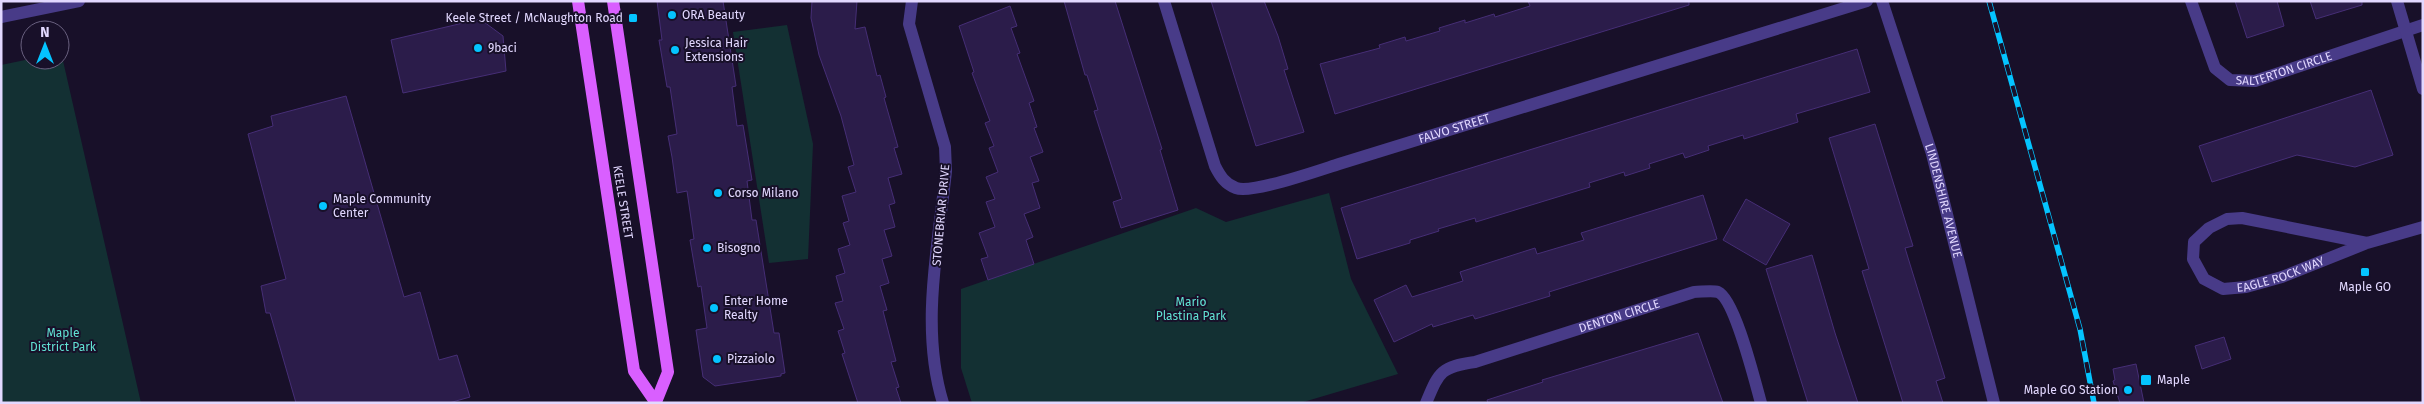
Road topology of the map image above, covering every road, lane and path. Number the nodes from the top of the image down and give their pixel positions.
1 (79, 1) edge
2 (578, 1) edge
3 (614, 1) edge
4 (912, 1) edge
5 (1164, 1) edge
6 (1867, 1) edge
7 (1882, 1) edge
8 (2190, 1) edge
9 (2397, 1) edge
10 (1, 17) edge
11 (2423, 25) edge
12 (2406, 30) junction
13 (2423, 89) edge
14 (2423, 227) edge
15 (2367, 243) junction
16 (656, 402) edge
17 (943, 403) edge
18 (1426, 403) edge
19 (1761, 403) edge
20 (1994, 403) edge

1 - 10 street
2 - 16 main road, KEELE STREET
3 - 16 main road, KEELE STREET
4 - 17 street, STONEBRIAR DRIVE
5 - 6 street, FALVO STREET
7 - 20 street, LINDENSHIRE AVENUE
8 - 12 street, SALTERTON CIRCLE
9 - 12 street
11 - 12 street, SALTERTON CIRCLE
12 - 13 street
14 - 15 street, EAGLE ROCK WAY
15 - 15 street, EAGLE ROCK WAY
18 - 19 street, DENTON CIRCLE

